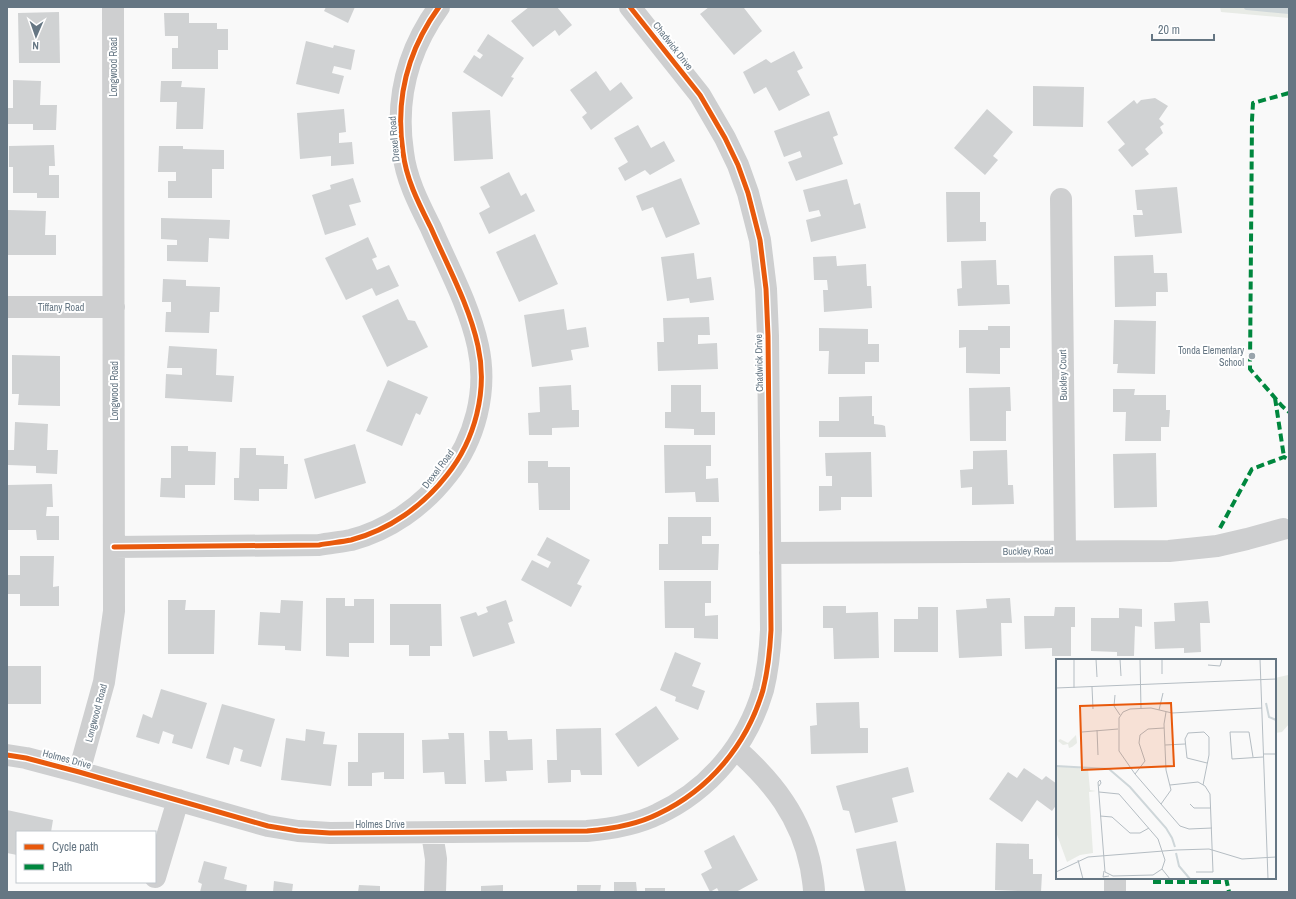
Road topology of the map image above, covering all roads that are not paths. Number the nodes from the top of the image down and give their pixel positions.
1 (113, 7) edge
2 (439, 7) edge
3 (630, 7) edge
4 (1061, 199) dead end
5 (7, 307) edge
6 (114, 307) junction
7 (1283, 529) dead end
8 (114, 547) junction
9 (1065, 550) junction
10 (770, 553) junction
11 (736, 749) junction
12 (7, 755) edge
13 (79, 772) junction
14 (178, 800) junction
15 (432, 833) junction
16 (156, 874) edge
17 (1115, 879) edge
18 (435, 892) edge
19 (814, 892) edge
20 (1115, 892) edge

1 - 6 street, Longwood Road
2 - 8 street, Drexel Road
3 - 10 street, Chadwick Drive
4 - 9 street, Buckley Court
5 - 6 street, Tiffany Road
6 - 8 street, Longwood Road
7 - 9 street, Buckley Road
8 - 13 street, Longwood Road
9 - 10 street, Buckley Road
10 - 11 street, Chadwick Drive
11 - 15 street, Holmes Drive
11 - 19 street
12 - 13 street, Holmes Drive
13 - 14 street, Holmes Drive
14 - 15 street, Holmes Drive
14 - 16 street
15 - 18 street
17 - 20 street

